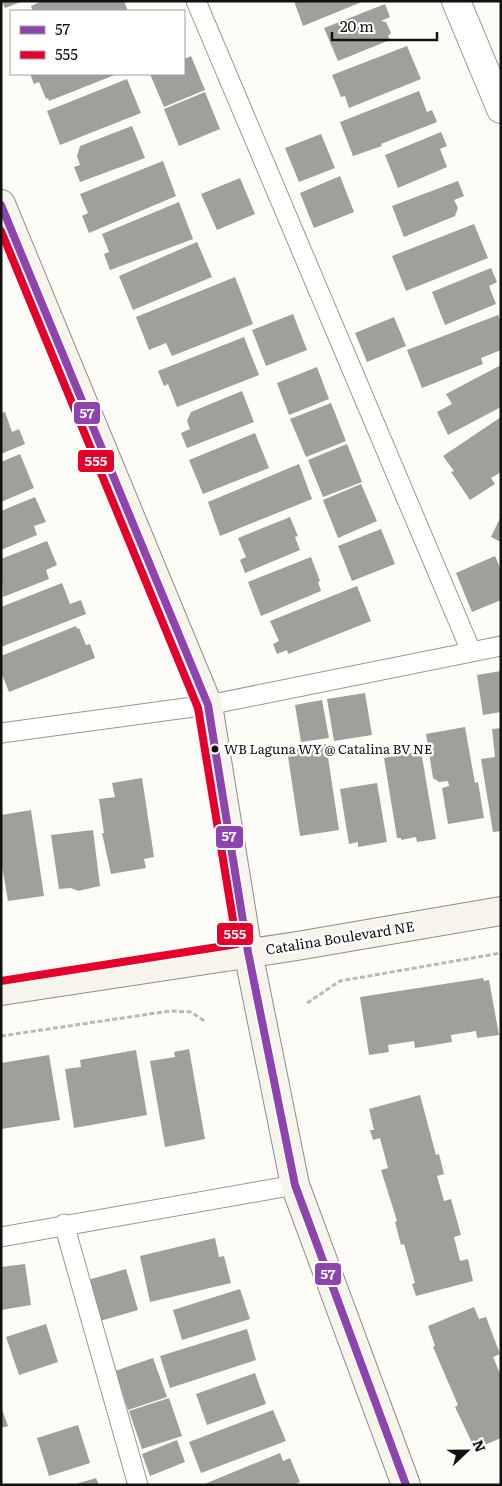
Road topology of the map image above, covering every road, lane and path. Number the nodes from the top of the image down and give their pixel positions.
1 (196, 1) edge
2 (456, 1) edge
3 (501, 109) edge
4 (1, 204) edge
5 (501, 646) edge
6 (471, 651) junction
7 (208, 706) junction
8 (1, 733) edge
9 (501, 911) edge
10 (248, 952) junction
11 (501, 953) edge
12 (1, 991) edge
13 (307, 1004) dead end
14 (206, 1022) dead end
15 (1, 1036) edge
16 (295, 1185) junction
17 (64, 1224) junction
18 (1, 1237) edge
19 (138, 1485) edge
20 (406, 1485) edge

1 - 6 lane
2 - 3 street
4 - 7 street
5 - 6 lane
6 - 7 lane
7 - 8 lane
7 - 10 street
9 - 10 street, Catalina Boulevard NE
10 - 12 street, Catalina Boulevard NE
10 - 16 street
11 - 13 path
14 - 15 path
16 - 17 lane
16 - 20 street
17 - 18 lane
17 - 19 lane

